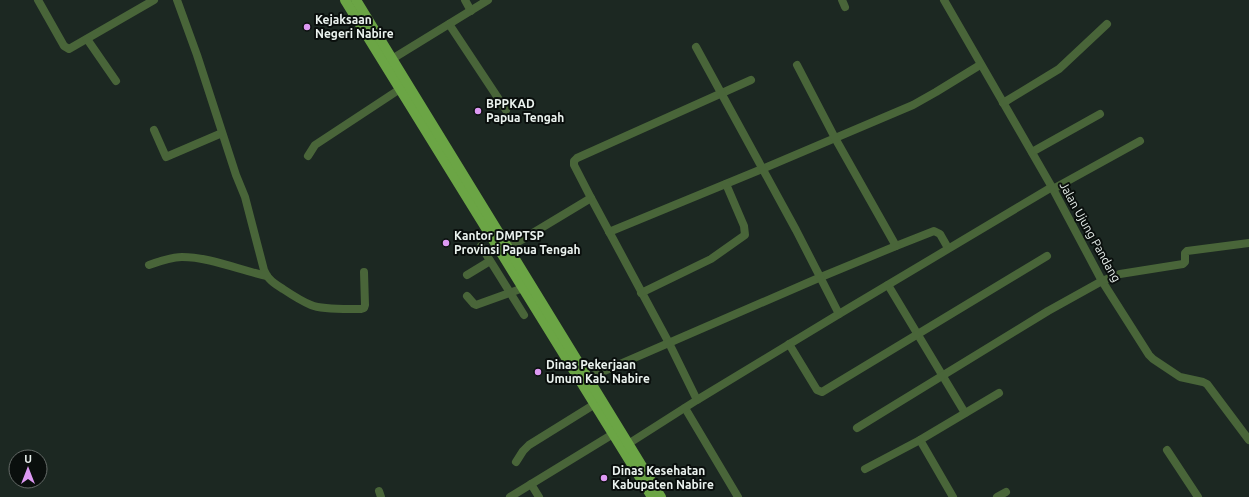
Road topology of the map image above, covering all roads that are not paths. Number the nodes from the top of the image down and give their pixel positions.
1 (38, 0) edge
2 (154, 0) edge
3 (177, 0) edge
4 (345, 0) edge
5 (356, 0) edge
6 (465, 0) edge
7 (488, 0) edge
8 (947, 1) edge
9 (471, 11) junction
10 (448, 24) junction
11 (1107, 24) dead end
12 (86, 39) junction
13 (696, 47) dead end
14 (392, 59) junction
15 (980, 64) junction
16 (797, 65) dead end
17 (116, 80) dead end
18 (751, 80) dead end
19 (400, 90) junction
20 (720, 94) junction
21 (1003, 103) junction
22 (506, 110) dead end
23 (420, 113) junction
24 (1100, 114) dead end
25 (154, 130) dead end
26 (222, 133) junction
27 (835, 138) junction
28 (1140, 141) dead end
29 (1032, 152) junction
30 (308, 156) dead end
31 (762, 169) junction
32 (726, 184) junction
33 (1052, 188) junction
34 (591, 198) junction
35 (609, 232) junction
36 (1249, 243) edge
37 (481, 246) dead end
38 (896, 246) junction
39 (508, 248) junction
40 (948, 248) junction
41 (1047, 256) dead end
42 (490, 261) junction
43 (149, 265) dead end
44 (364, 272) dead end
45 (467, 275) dead end
46 (267, 276) junction
47 (821, 277) junction
48 (1102, 281) junction
49 (888, 285) junction
50 (526, 286) junction
51 (641, 292) junction
52 (510, 293) junction
53 (467, 296) dead end
54 (839, 314) junction
55 (524, 315) dead end
56 (918, 335) junction
57 (669, 343) junction
58 (789, 344) junction
59 (944, 376) junction
60 (588, 378) junction
61 (998, 393) dead end
62 (697, 400) junction
63 (595, 404) junction
64 (685, 408) junction
65 (965, 413) junction
66 (857, 428) dead end
67 (613, 434) junction
68 (920, 440) junction
69 (1249, 440) edge
70 (628, 444) junction
71 (1167, 450) dead end
72 (516, 462) dead end
73 (865, 470) dead end
74 (531, 484) junction
75 (1006, 492) dead end
76 (510, 497) edge
77 (539, 497) edge
78 (652, 497) edge
79 (661, 497) edge
80 (738, 497) edge
81 (953, 497) edge
82 (997, 497) edge
83 (1198, 497) edge

1 - 12 street
2 - 12 street
3 - 26 street
4 - 19 main road
5 - 14 main road
6 - 9 street
7 - 9 street
8 - 15 street, Jalan Ujung Pandang
9 - 10 street
10 - 14 street
10 - 22 street
11 - 21 street
12 - 17 street
13 - 20 street
14 - 23 main road
15 - 21 street, Jalan Ujung Pandang
15 - 27 street
16 - 27 street
18 - 20 street
19 - 23 main road
19 - 30 street
20 - 31 street
20 - 34 street
21 - 29 street, Jalan Ujung Pandang
23 - 39 main road
23 - 50 main road
24 - 29 street
25 - 26 street
26 - 46 street
27 - 31 street
27 - 38 street
28 - 33 street
29 - 33 street, Jalan Ujung Pandang
31 - 32 street
31 - 47 street
32 - 35 street
32 - 51 street
33 - 40 street
33 - 48 street, Jalan Ujung Pandang
34 - 35 street
34 - 39 street
35 - 51 street
36 - 48 street
37 - 42 street
38 - 40 street
38 - 47 street
39 - 50 main road
40 - 49 street
41 - 56 street
42 - 45 street
42 - 52 street
43 - 46 street
44 - 46 street
47 - 54 street
47 - 57 street
48 - 59 street
48 - 69 street, Jalan Ujung Pandang
49 - 54 street
49 - 56 street
50 - 52 street
50 - 60 main road
50 - 63 main road
51 - 57 street
52 - 53 street
52 - 55 street
54 - 58 street
56 - 58 street
56 - 59 street
57 - 60 street
57 - 62 street
58 - 62 street
59 - 65 street
59 - 66 street
60 - 70 main road
61 - 65 street
62 - 64 street
63 - 67 main road
63 - 72 street
64 - 70 street
64 - 80 street
65 - 68 street
67 - 74 street
67 - 78 main road
68 - 73 street
68 - 81 street
70 - 79 main road
71 - 83 street
74 - 76 street
74 - 77 street
75 - 82 street

